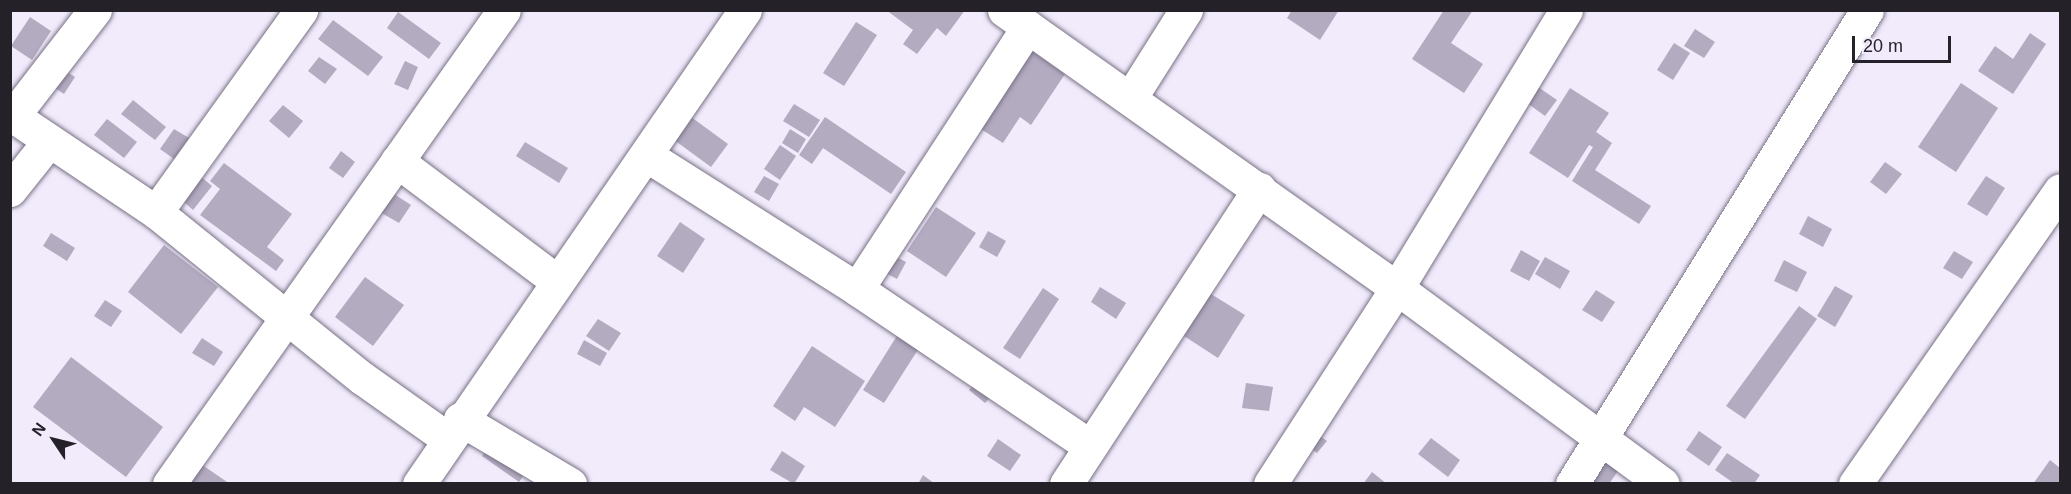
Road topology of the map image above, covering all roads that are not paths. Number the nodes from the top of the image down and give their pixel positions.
1 (95, 10) edge
2 (301, 10) edge
3 (504, 10) edge
4 (745, 10) edge
5 (1186, 10) edge
6 (1566, 10) edge
7 (1867, 10) edge
8 (1016, 19) edge
9 (1131, 97) junction
10 (12, 115) edge
11 (49, 141) junction
12 (646, 154) junction
13 (397, 161) junction
14 (1259, 189) junction
15 (10, 190) edge
16 (2061, 190) edge
17 (156, 212) junction
18 (557, 281) junction
19 (1397, 288) junction
20 (857, 289) junction
21 (286, 316) junction
22 (454, 429) junction
23 (1600, 438) junction
24 (1088, 445) junction
25 (169, 483) edge
26 (419, 483) edge
27 (570, 483) edge
28 (1066, 483) edge
29 (1270, 483) edge
30 (1572, 483) edge
31 (1663, 483) edge
32 (1855, 483) edge

1 - 10 street
2 - 17 street
3 - 13 street
4 - 12 street
5 - 9 street
6 - 19 street
7 - 23 street
8 - 9 street
8 - 20 street
9 - 14 street
10 - 11 street
11 - 15 street
11 - 17 street
12 - 18 street
12 - 20 street
13 - 18 street
13 - 21 street
14 - 19 street
14 - 24 street
16 - 32 street
17 - 21 street
18 - 22 street
19 - 23 street
19 - 29 street
20 - 24 street
21 - 22 street
21 - 25 street
22 - 26 street
22 - 27 street
23 - 30 street
23 - 31 street
24 - 28 street

